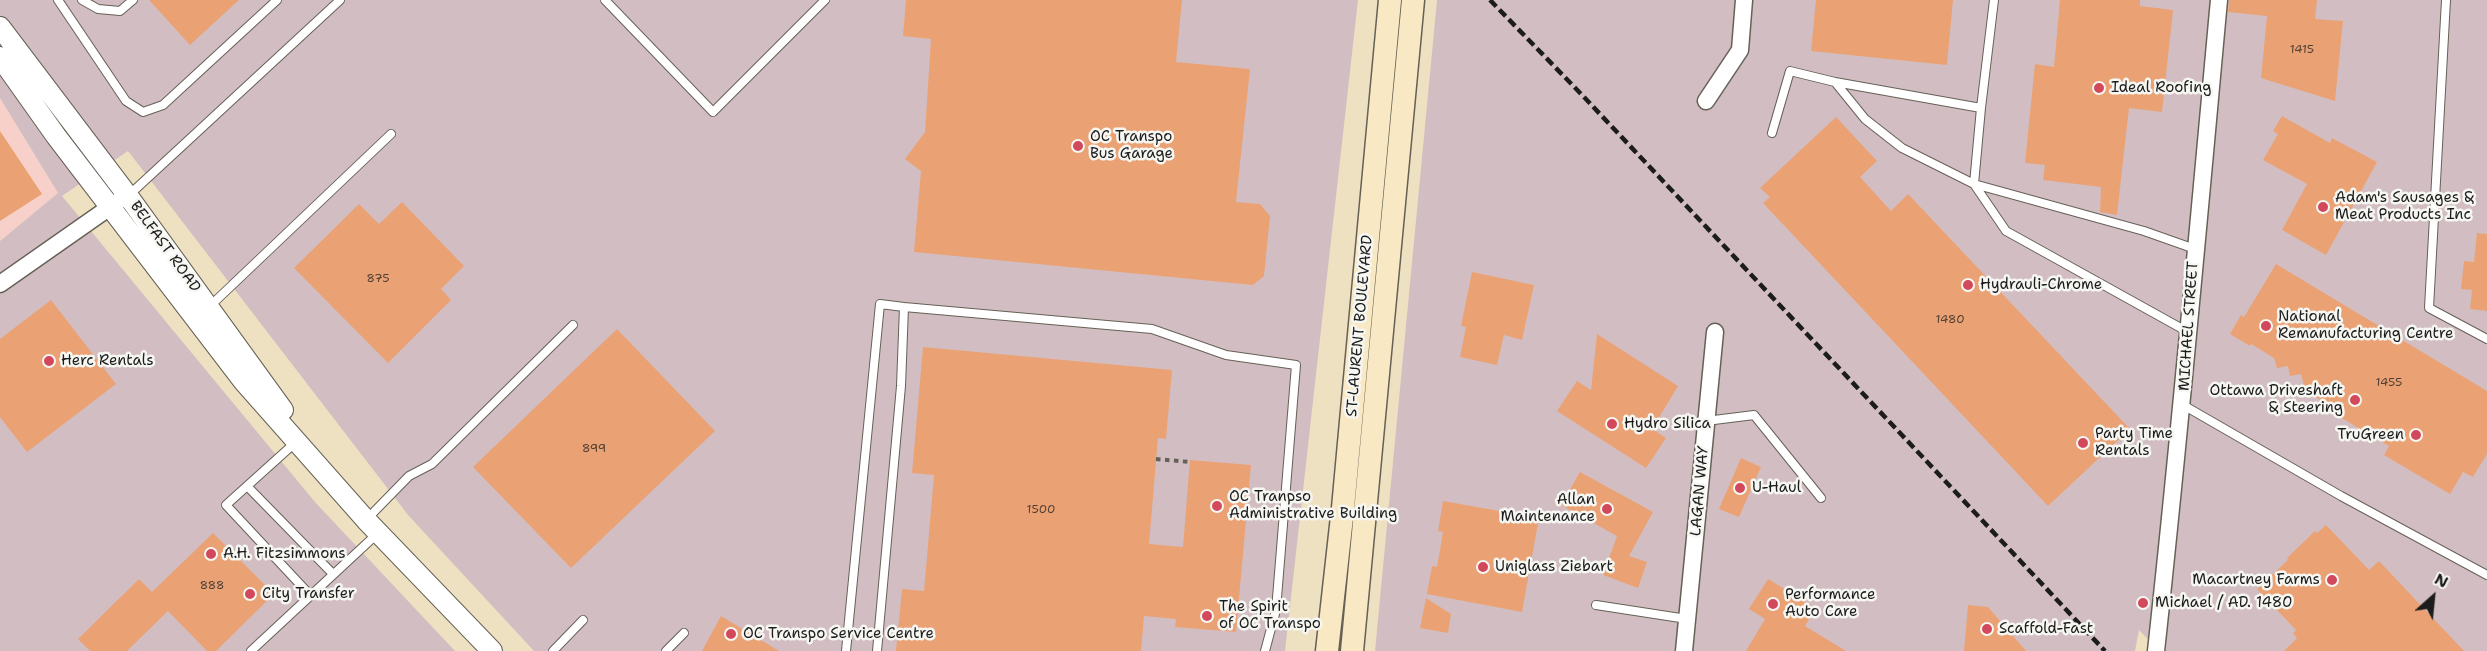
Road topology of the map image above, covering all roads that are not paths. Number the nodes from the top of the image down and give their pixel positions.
1 (58, 0) edge
2 (82, 0) edge
3 (133, 0) edge
4 (278, 0) edge
5 (340, 0) edge
6 (605, 0) edge
7 (825, 0) edge
8 (1744, 0) edge
9 (1994, 0) edge
10 (2219, 0) edge
11 (2446, 0) edge
12 (1390, 1) edge
13 (1412, 11) edge
14 (0, 27) edge
15 (0, 57) edge
16 (1834, 82) junction
17 (1706, 101) dead end
18 (1981, 108) junction
19 (1772, 133) dead end
20 (391, 134) dead end
21 (1974, 183) junction
22 (128, 196) junction
23 (110, 207) junction
24 (2195, 249) junction
25 (0, 284) edge
26 (904, 307) junction
27 (202, 313) junction
28 (573, 325) dead end
29 (1715, 332) dead end
30 (2188, 332) junction
31 (2487, 339) edge
32 (2183, 405) junction
33 (1706, 421) junction
34 (297, 440) junction
35 (326, 472) junction
36 (247, 486) junction
37 (1821, 498) dead end
38 (372, 526) junction
39 (333, 574) junction
40 (2487, 575) edge
41 (310, 595) junction
42 (1596, 605) dead end
43 (1687, 618) junction
44 (583, 620) dead end
45 (684, 633) dead end
46 (251, 651) edge
47 (492, 651) edge
48 (554, 651) edge
49 (666, 651) edge
50 (846, 651) edge
51 (877, 651) edge
52 (1265, 651) edge
53 (1327, 651) edge
54 (1352, 651) edge
55 (1684, 651) edge
56 (2156, 651) edge

1 - 4 lane
2 - 3 lane
5 - 22 lane
6 - 7 lane
8 - 17 street
9 - 18 lane
10 - 24 street, MICHAEL STREET
11 - 31 lane
12 - 53 main road, ST-LAURENT BOULEVARD
13 - 54 main road, ST-LAURENT BOULEVARD
14 - 22 street, BELFAST ROAD
15 - 23 street, BELFAST ROAD
16 - 18 lane
16 - 19 lane
16 - 21 lane
18 - 21 lane
20 - 27 lane
21 - 24 lane
21 - 30 lane
22 - 23 street
22 - 27 street, BELFAST ROAD
23 - 25 street
23 - 27 street, BELFAST ROAD
24 - 30 street, MICHAEL STREET
26 - 50 lane
26 - 51 lane
26 - 52 lane
27 - 34 street, BELFAST ROAD
27 - 35 street, BELFAST ROAD
28 - 38 lane
29 - 33 street, LAGAN WAY
30 - 32 street, MICHAEL STREET
32 - 40 lane
32 - 56 street, MICHAEL STREET
33 - 37 lane
33 - 43 street, LAGAN WAY
34 - 35 street, BELFAST ROAD
34 - 36 lane
35 - 38 street, BELFAST ROAD
36 - 39 lane
36 - 41 lane
38 - 39 lane
38 - 47 street, BELFAST ROAD
39 - 41 lane
41 - 46 lane
42 - 43 lane
43 - 55 street, LAGAN WAY
44 - 48 lane
45 - 49 lane

